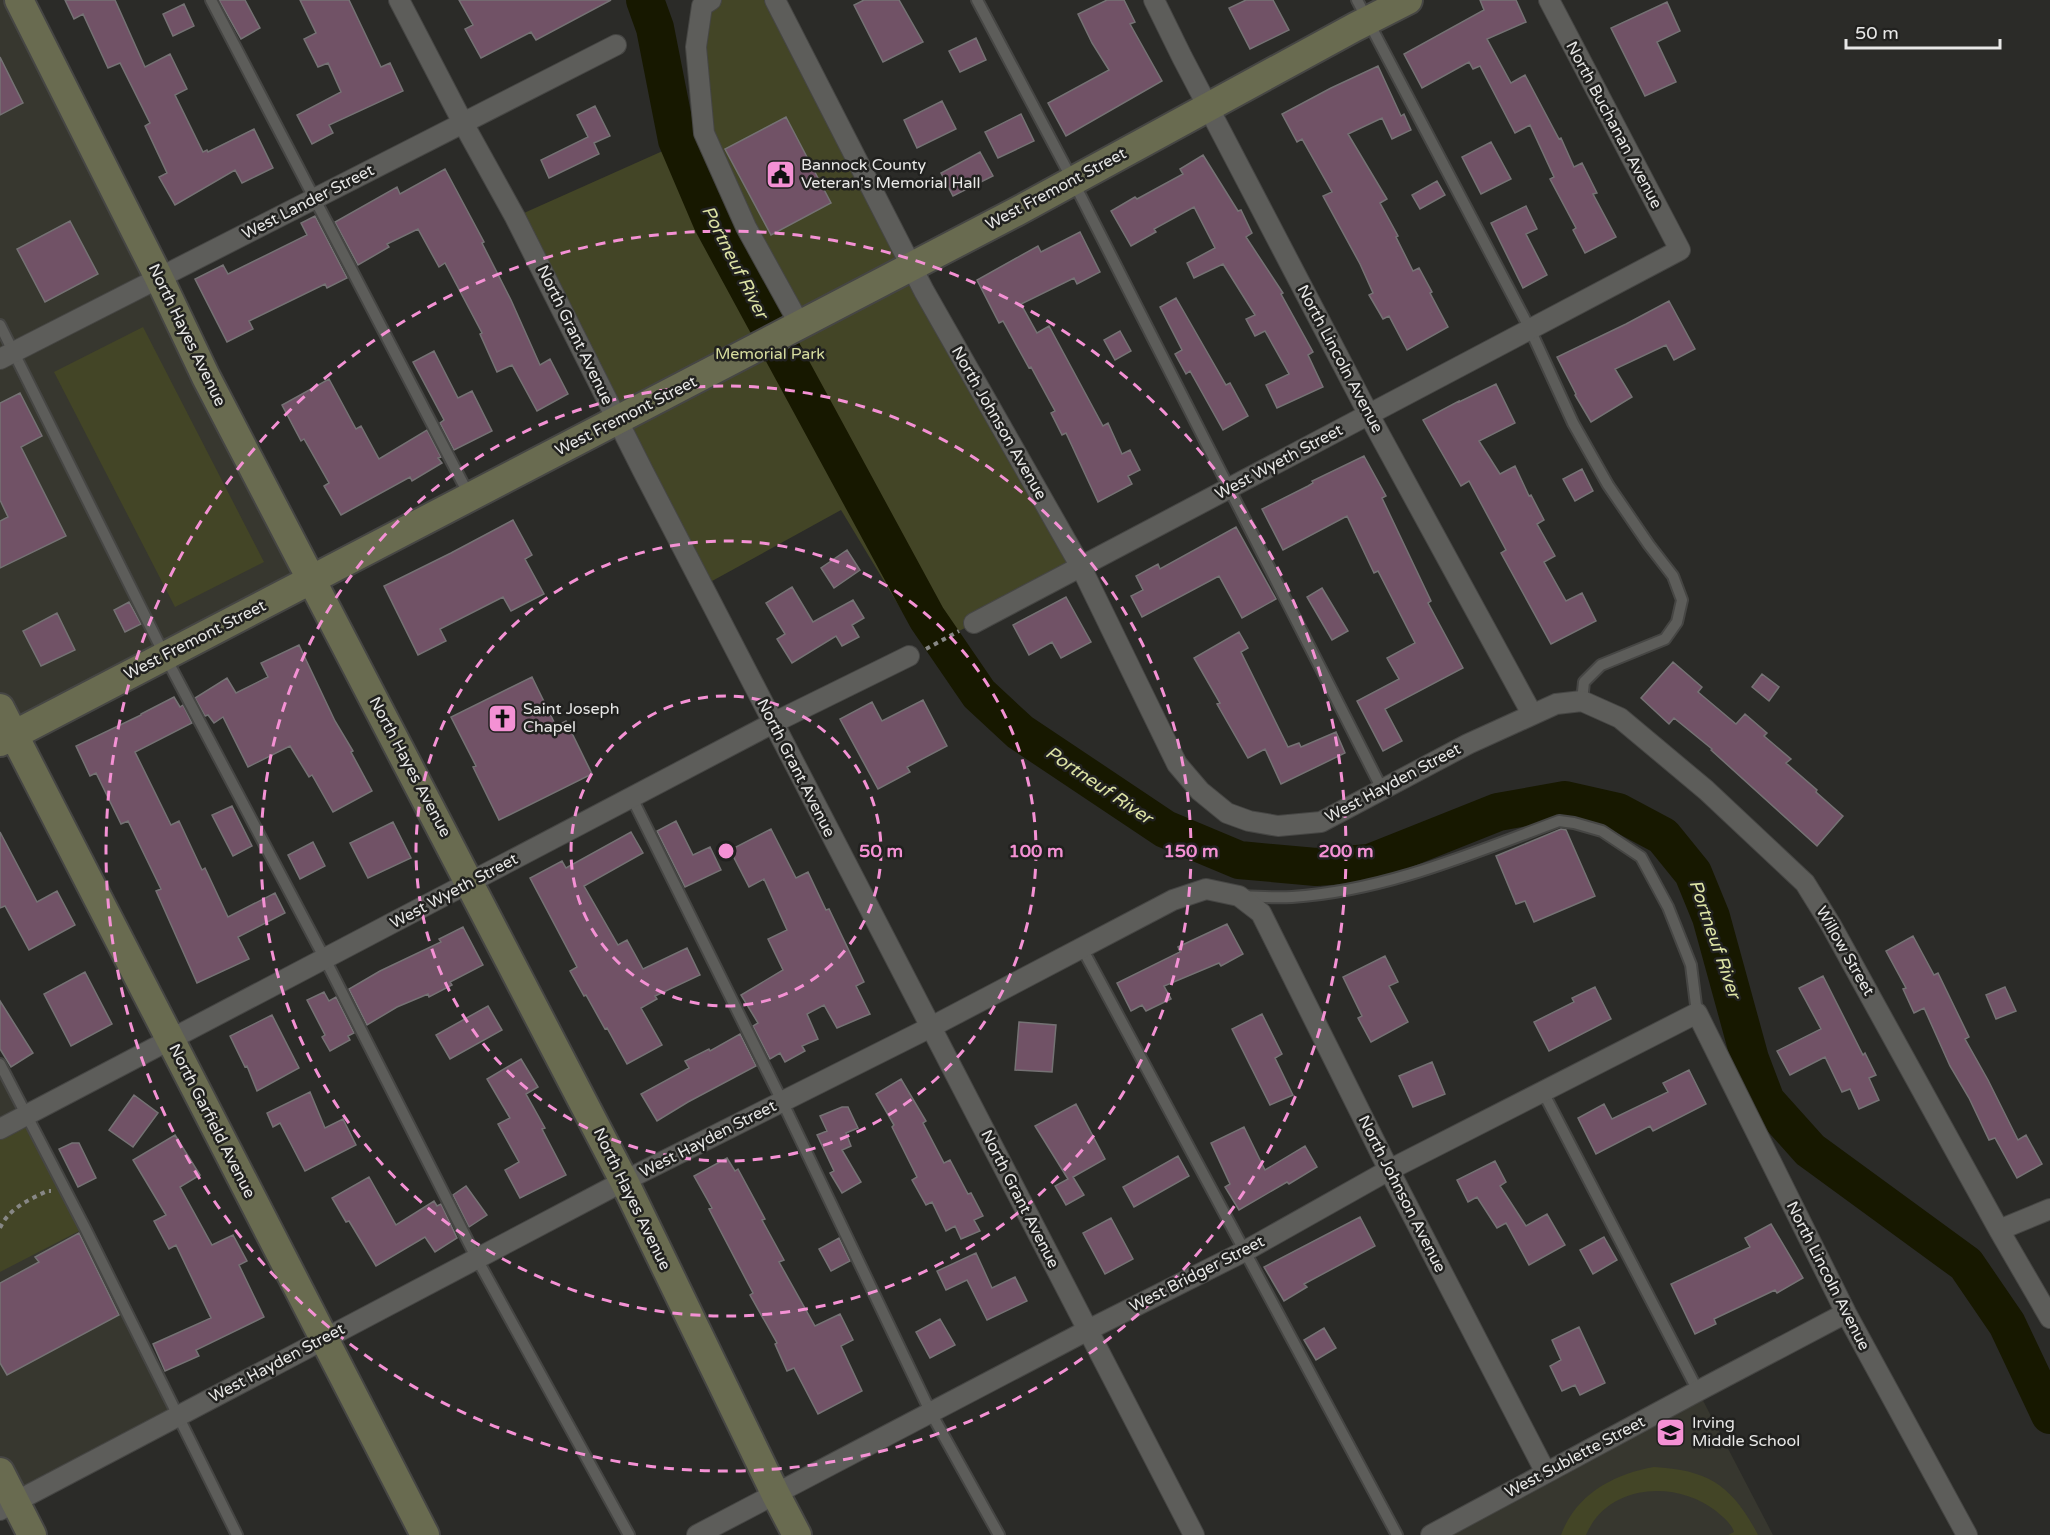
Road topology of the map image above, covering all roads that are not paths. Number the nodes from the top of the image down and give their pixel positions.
1 (19, 0) edge
2 (211, 0) edge
3 (399, 0) edge
4 (711, 0) edge
5 (775, 0) edge
6 (977, 0) edge
7 (1154, 0) edge
8 (1408, 0) edge
9 (1549, 0) edge
10 (1362, 10) edge
11 (616, 45) dead end
12 (1208, 106) junction
13 (463, 123) junction
14 (1073, 181) junction
15 (314, 198) junction
16 (1680, 250) joint
17 (911, 266) junction
18 (159, 278) junction
19 (0, 325) edge
20 (800, 325) junction
21 (1530, 329) junction
22 (7, 355) edge
23 (1369, 415) junction
24 (617, 421) junction
25 (1230, 488) junction
26 (471, 497) junction
27 (1081, 567) junction
28 (311, 580) junction
29 (970, 626) road end
30 (917, 652) road end
31 (165, 656) junction
32 (1582, 701) junction
33 (0, 708) edge
34 (1532, 714) junction
35 (773, 723) junction
36 (7, 738) edge
37 (1382, 789) junction
38 (632, 798) junction
39 (1250, 821) joint
40 (471, 882) junction
41 (1239, 896) junction
42 (1261, 913) joint
43 (1082, 948) junction
44 (325, 959) junction
45 (1697, 1013) junction
46 (931, 1027) junction
47 (171, 1040) junction
48 (0, 1064) edge
49 (1543, 1092) junction
50 (782, 1101) junction
51 (27, 1115) junction
52 (0, 1130) edge
53 (1389, 1170) junction
54 (624, 1181) junction
55 (2050, 1209) edge
56 (1999, 1230) junction
57 (1245, 1251) junction
58 (477, 1259) junction
59 (1846, 1313) junction
60 (2050, 1318) edge
61 (1088, 1330) junction
62 (324, 1338) junction
63 (1698, 1391) junction
64 (931, 1413) junction
65 (177, 1415) junction
66 (0, 1472) edge
67 (1546, 1473) junction
68 (776, 1495) junction
69 (8, 1506) edge
70 (32, 1535) edge
71 (237, 1535) edge
72 (425, 1535) edge
73 (629, 1535) edge
74 (697, 1535) edge
75 (797, 1535) edge
76 (999, 1535) edge
77 (1194, 1535) edge
78 (1397, 1535) edge
79 (1431, 1535) edge
80 (1967, 1535) edge

1 - 18 street, North Hayes Avenue
2 - 15 lane
3 - 13 street, North Grant Avenue
4 - 20 street
5 - 17 street, North Johnson Avenue
6 - 14 lane
7 - 12 street, North Lincoln Avenue
8 - 10 street, West Fremont Street
9 - 16 street, North Buchanan Avenue
10 - 12 street, West Fremont Street
10 - 21 lane
11 - 13 street, West Lander Street
12 - 14 street, West Fremont Street
12 - 23 street, North Lincoln Avenue
13 - 15 street, West Lander Street
13 - 24 street, North Grant Avenue
14 - 17 street, West Fremont Street
14 - 25 lane
15 - 18 street, West Lander Street
15 - 26 lane
16 - 21 street, West Wyeth Street
17 - 20 street, West Fremont Street
17 - 27 street, North Johnson Avenue
18 - 22 street, West Lander Street
18 - 28 street, North Hayes Avenue
19 - 22 lane
20 - 24 street, West Fremont Street
21 - 23 street, West Wyeth Street
21 - 32 lane
22 - 31 lane
23 - 25 street, West Wyeth Street
23 - 34 street, North Lincoln Avenue
24 - 26 street, West Fremont Street
24 - 35 street, North Grant Avenue
25 - 27 street, West Wyeth Street
25 - 37 lane
26 - 28 street, West Fremont Street
27 - 29 street, West Wyeth Street
27 - 39 street, North Johnson Avenue
28 - 31 street, West Fremont Street
28 - 40 street, North Hayes Avenue
30 - 35 street, West Wyeth Street
31 - 36 street, West Fremont Street
31 - 44 lane
32 - 34 street
32 - 56 street, Willow Street
33 - 36 street, North Garfield Avenue
34 - 37 street, West Hayden Street
35 - 38 street, West Wyeth Street
35 - 46 street, North Grant Avenue
36 - 47 street, North Garfield Avenue
37 - 39 street, West Hayden Street
38 - 40 street, West Wyeth Street
38 - 50 lane
40 - 44 street, West Wyeth Street
40 - 54 street, North Hayes Avenue
41 - 42 street, West Hayden Street
41 - 43 street, West Hayden Street
41 - 45 lane
42 - 53 street, North Johnson Avenue
43 - 46 street, West Hayden Street
43 - 57 lane
44 - 47 street, West Wyeth Street
44 - 58 lane
45 - 49 street, West Bridger Street
45 - 59 street, North Lincoln Avenue
46 - 50 street, West Hayden Street
46 - 61 street, North Grant Avenue
47 - 51 street, West Wyeth Street
47 - 62 street, North Garfield Avenue
48 - 51 lane
49 - 53 street, West Bridger Street
49 - 63 lane
50 - 54 street, West Hayden Street
50 - 64 lane
51 - 52 street, West Wyeth Street
51 - 65 lane
53 - 57 street, West Bridger Street
53 - 67 street, North Johnson Avenue
54 - 58 street, West Hayden Street
54 - 68 street, North Hayes Avenue
55 - 56 street
56 - 60 street, Willow Street
57 - 61 street, West Bridger Street
57 - 78 lane
58 - 62 street, West Hayden Street
58 - 73 lane
59 - 63 street, West Sublette Street
59 - 80 street, North Lincoln Avenue
61 - 64 street, West Bridger Street
61 - 77 street, North Grant Avenue
62 - 65 street, West Hayden Street
62 - 72 street, North Garfield Avenue
63 - 67 street, West Sublette Street
64 - 68 street, West Bridger Street
64 - 76 lane
65 - 69 street, West Hayden Street
65 - 71 lane
66 - 69 street
67 - 79 street, West Sublette Street
68 - 74 street, West Bridger Street
68 - 75 street, North Hayes Avenue
69 - 70 street

